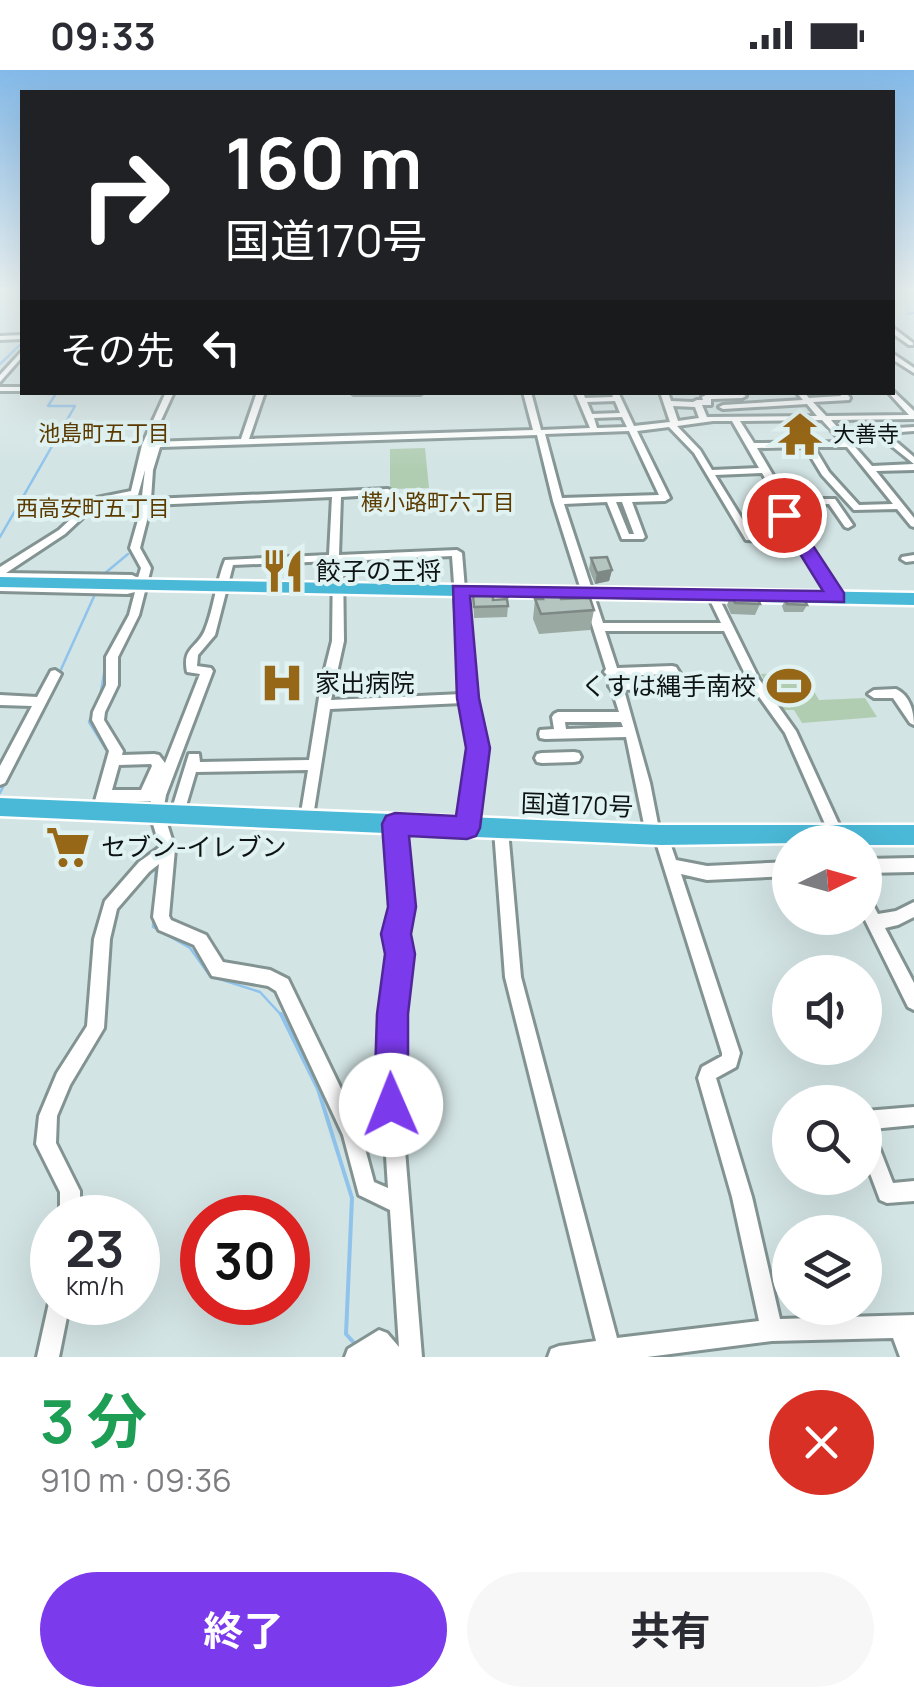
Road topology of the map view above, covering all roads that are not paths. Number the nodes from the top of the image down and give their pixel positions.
1 (20, 355) edge
2 (0, 380) edge
3 (169, 395) edge
4 (260, 395) edge
5 (528, 395) edge
6 (665, 395) edge
7 (729, 395) edge
8 (742, 395) edge
9 (844, 395) edge
10 (894, 395) edge
11 (805, 398) edge
12 (619, 403) edge
13 (668, 403) junction
14 (584, 404) edge
15 (697, 405) junction
16 (723, 407) dead end
17 (750, 407) junction
18 (914, 416) edge
19 (824, 418) junction
20 (735, 419) junction
21 (760, 419) junction
22 (704, 420) junction
23 (673, 424) junction
24 (632, 428) junction
25 (914, 429) edge
26 (594, 430) junction
27 (880, 431) junction
28 (540, 432) junction
29 (849, 439) junction
30 (244, 442) junction
31 (152, 444) junction
32 (808, 445) junction
33 (750, 446) junction
34 (914, 461) edge
35 (869, 468) junction
36 (764, 470) junction
37 (708, 473) junction
38 (388, 492) dead end
39 (337, 495) junction
40 (626, 499) junction
41 (611, 500) junction
42 (558, 501) junction
43 (147, 502) junction
44 (784, 502) junction
45 (900, 506) junction
46 (837, 508) junction
47 (858, 508) junction
48 (914, 524) edge
49 (848, 525) dead end
50 (799, 540) junction
51 (336, 558) junction
52 (0, 579) edge
53 (140, 585) junction
54 (221, 586) junction
55 (336, 588) junction
56 (460, 590) junction
57 (586, 593) junction
58 (712, 596) junction
59 (837, 598) junction
60 (914, 599) edge
61 (597, 627) junction
62 (727, 627) junction
63 (56, 674) dead end
64 (874, 694) dead end
65 (468, 698) junction
66 (0, 700) edge
67 (41, 702) junction
68 (324, 705) junction
69 (624, 717) junction
70 (914, 720) edge
71 (629, 732) junction
72 (554, 734) junction
73 (542, 758) dead end
74 (5, 759) edge
75 (115, 760) junction
76 (314, 765) junction
77 (0, 779) edge
78 (101, 802) junction
79 (160, 803) junction
80 (0, 807) edge
81 (306, 819) junction
82 (395, 824) junction
83 (832, 825) edge
84 (467, 828) junction
85 (502, 830) junction
86 (657, 835) junction
87 (914, 836) edge
88 (772, 837) edge
89 (882, 837) edge
90 (168, 850) junction
91 (670, 865) junction
92 (914, 865) edge
93 (882, 866) edge
94 (772, 870) edge
95 (914, 909) edge
96 (882, 921) edge
97 (881, 935) edge
98 (914, 1001) edge
99 (882, 1120) edge
100 (912, 1121) edge
101 (882, 1180) edge
102 (914, 1191) edge
103 (70, 1195) edge
104 (396, 1202) junction
105 (54, 1325) edge
106 (907, 1327) edge
107 (772, 1330) junction
108 (610, 1353) edge
109 (48, 1357) edge
110 (356, 1357) edge
111 (393, 1357) edge
112 (411, 1357) edge
113 (559, 1357) edge
114 (910, 1357) edge

1 - 2 street
3 - 31 street
4 - 30 street
5 - 28 street
6 - 13 street
7 - 15 street
8 - 17 street
9 - 11 street
10 - 18 street
11 - 17 street
11 - 19 street
12 - 14 street
12 - 14 street
12 - 24 street
13 - 15 street
13 - 23 street
14 - 26 street
15 - 22 street
16 - 17 street
17 - 21 street
18 - 19 street
19 - 21 street
19 - 29 street
20 - 21 street
20 - 22 street
20 - 33 street
22 - 23 street
23 - 24 street
23 - 37 street
24 - 26 street
24 - 40 street
25 - 27 street
26 - 28 street
27 - 29 street
27 - 34 street
28 - 30 street
28 - 42 street
29 - 32 street
29 - 35 street
30 - 31 street
31 - 43 street
31 - 52 street
32 - 33 street
32 - 47 street
33 - 36 street
34 - 35 street
35 - 45 street
36 - 37 street
36 - 44 street
37 - 50 street
38 - 39 street
39 - 43 street
39 - 51 street
40 - 41 street
40 - 41 street
41 - 42 street
42 - 57 street
43 - 53 street
44 - 46 street
44 - 50 street
45 - 47 street
45 - 48 street
46 - 47 street
46 - 49 street
50 - 59 street
51 - 54 street
51 - 55 street
51 - 56 street
52 - 53 highway
53 - 54 highway
53 - 75 street
54 - 55 highway
54 - 79 street
55 - 56 highway
55 - 68 street
56 - 57 highway
56 - 65 street
57 - 58 highway
57 - 61 street
58 - 59 highway
58 - 62 street
59 - 60 highway
61 - 62 street
61 - 69 street
62 - 83 street
63 - 67 street
64 - 70 street
65 - 68 street
65 - 84 street
66 - 67 street
67 - 74 street
68 - 76 street
69 - 71 street
69 - 72 street
71 - 72 street
71 - 86 street
72 - 73 street
74 - 77 street
75 - 78 street
75 - 79 street
76 - 79 street
76 - 81 street
78 - 79 highway, 国道170号
78 - 80 highway, 国道170号
79 - 81 highway, 国道170号
79 - 90 street
81 - 82 highway, 国道170号
82 - 84 highway, 国道170号
82 - 104 street
84 - 85 highway, 国道170号
85 - 86 highway, 国道170号
85 - 108 street
86 - 88 highway, 国道170号
86 - 91 street
87 - 89 highway, 国道170号
90 - 103 street
90 - 104 street
91 - 94 street
91 - 107 street
92 - 93 street
95 - 96 street
97 - 98 street
99 - 100 street
101 - 102 street
104 - 112 street
105 - 109 street
106 - 107 street
106 - 114 street
107 - 108 street
108 - 113 street
110 - 111 street

